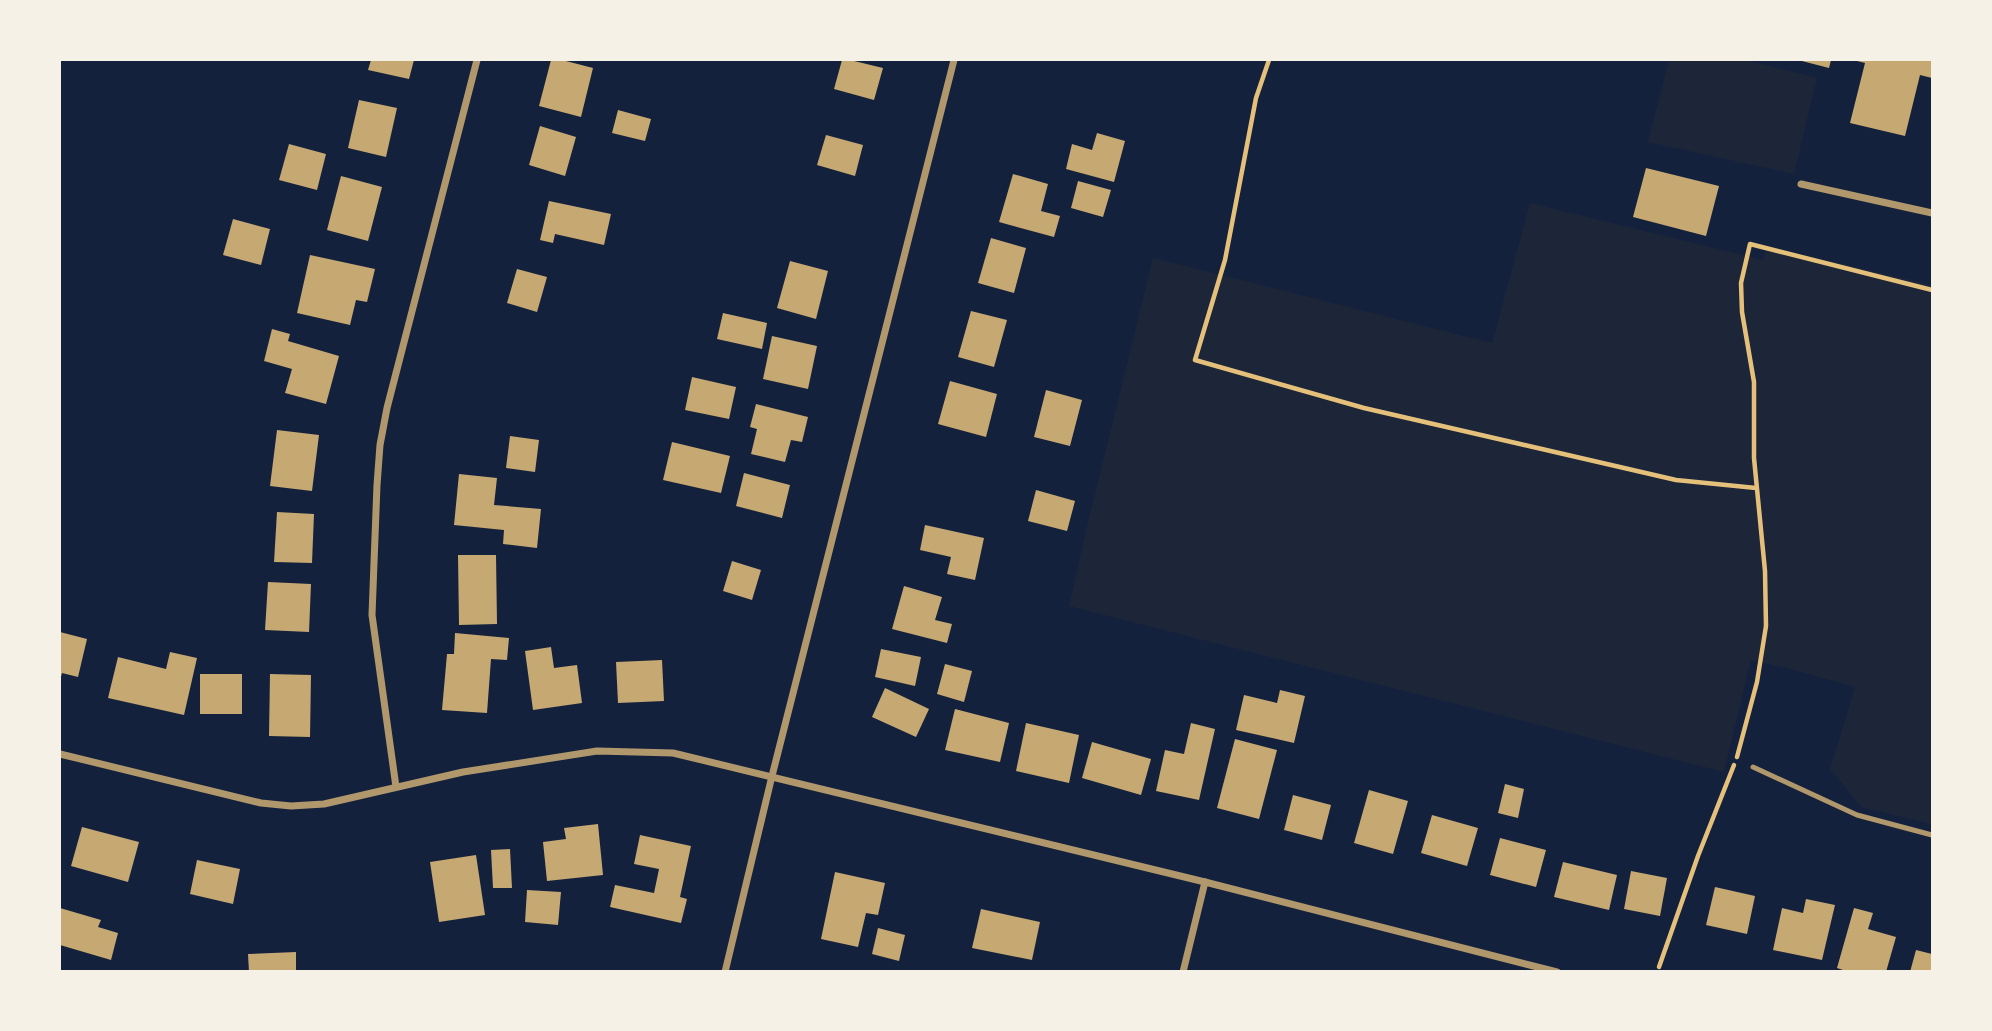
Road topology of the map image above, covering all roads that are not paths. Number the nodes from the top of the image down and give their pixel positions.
1 (477, 60) edge
2 (954, 60) edge
3 (1801, 184) dead end
4 (1933, 213) edge
5 (60, 754) edge
6 (1753, 767) dead end
7 (772, 776) junction
8 (396, 787) junction
9 (1933, 835) edge
10 (1205, 882) junction
11 (725, 971) edge
12 (1183, 971) edge
13 (1557, 971) edge

1 - 8 street
2 - 7 street
3 - 4 street
5 - 8 street
6 - 9 lane
7 - 8 street
7 - 10 street
7 - 11 street
10 - 12 street
10 - 13 street

